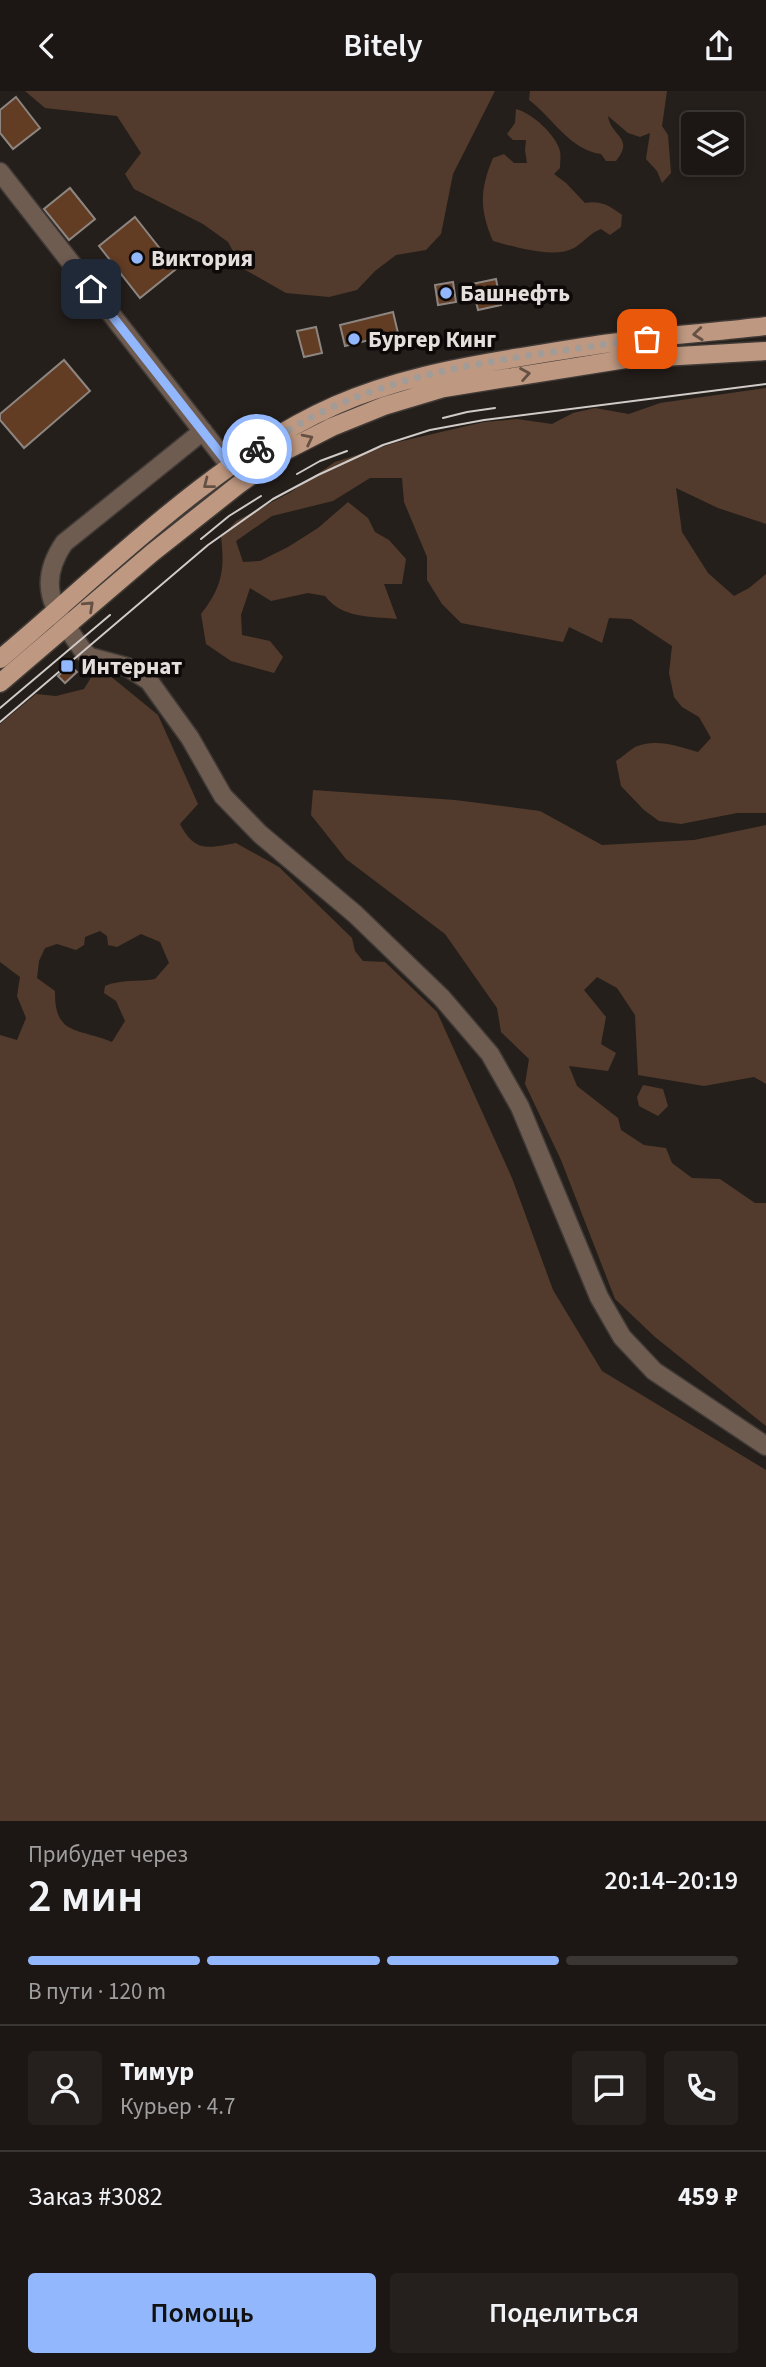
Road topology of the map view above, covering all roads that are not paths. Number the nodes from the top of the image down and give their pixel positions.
1 (0, 172) edge
2 (766, 326) edge
3 (766, 351) edge
4 (203, 431) junction
5 (230, 466) junction
6 (56, 612) junction
7 (67, 627) junction
8 (0, 659) edge
9 (0, 683) edge
10 (766, 1446) edge

1 - 4 street
2 -> 5 main road
7 -> 3 main road
4 - 5 street
4 - 6 street
5 -> 6 main road
6 - 7 street
6 - 8 main road
7 - 9 main road
7 - 10 street

